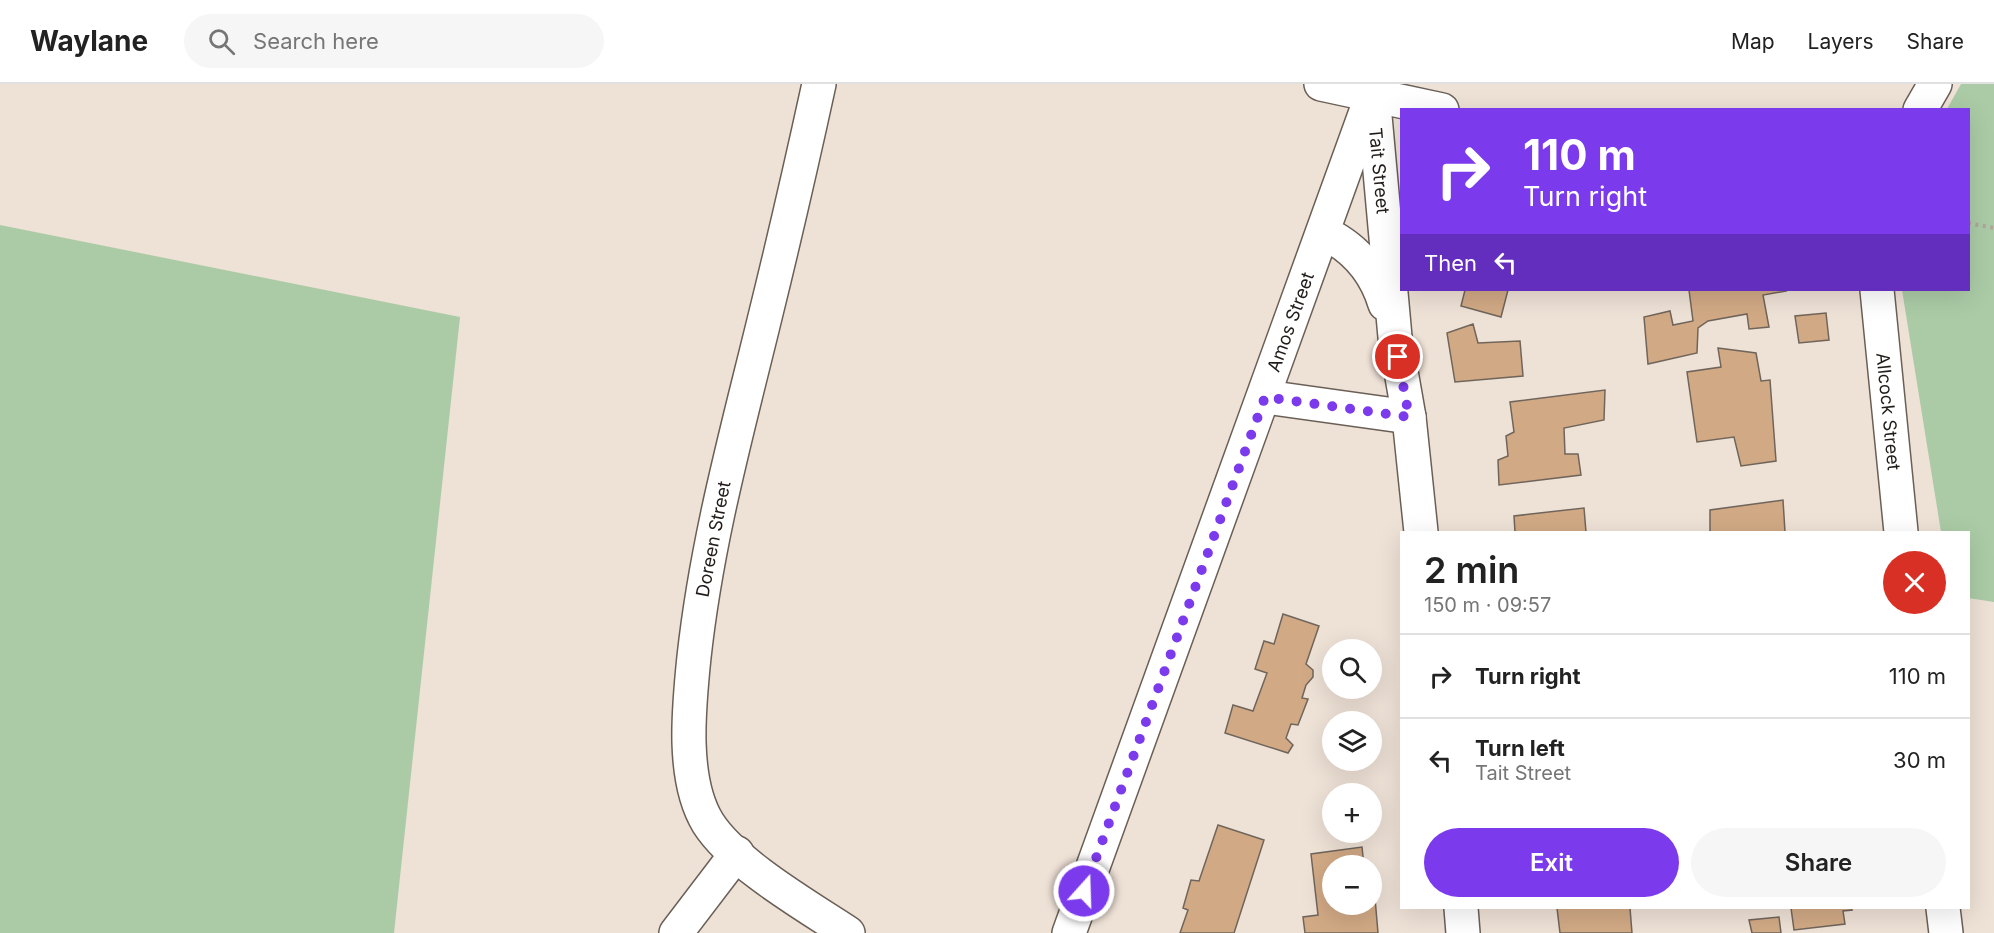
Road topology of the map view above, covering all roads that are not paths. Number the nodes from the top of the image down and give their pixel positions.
1 (819, 84) edge
2 (1321, 84) edge
3 (1935, 84) edge
4 (1374, 89) edge
5 (1436, 108) edge
6 (1921, 108) edge
7 (1324, 233) junction
8 (1877, 291) edge
9 (1395, 338) junction
10 (1265, 397) junction
11 (1409, 417) junction
12 (1421, 531) edge
13 (1901, 531) edge
14 (737, 853) junction
15 (1461, 909) edge
16 (1943, 909) edge
17 (676, 933) edge
18 (848, 933) edge
19 (1069, 933) edge
20 (1463, 933) edge
21 (1946, 933) edge

1 - 14 street, Doreen Street
2 - 4 street
3 - 6 street
4 - 5 street
4 - 7 street, Amos Street
4 - 9 street, Tait Street
7 - 9 street
7 - 10 street, Amos Street
8 - 13 street, Allcock Street
9 - 11 street, Tait Street
10 - 11 street
10 - 19 street, Amos Street
11 - 12 street, Tait Street
14 - 17 street
14 - 18 street, Doreen Street
15 - 20 street
16 - 21 street

